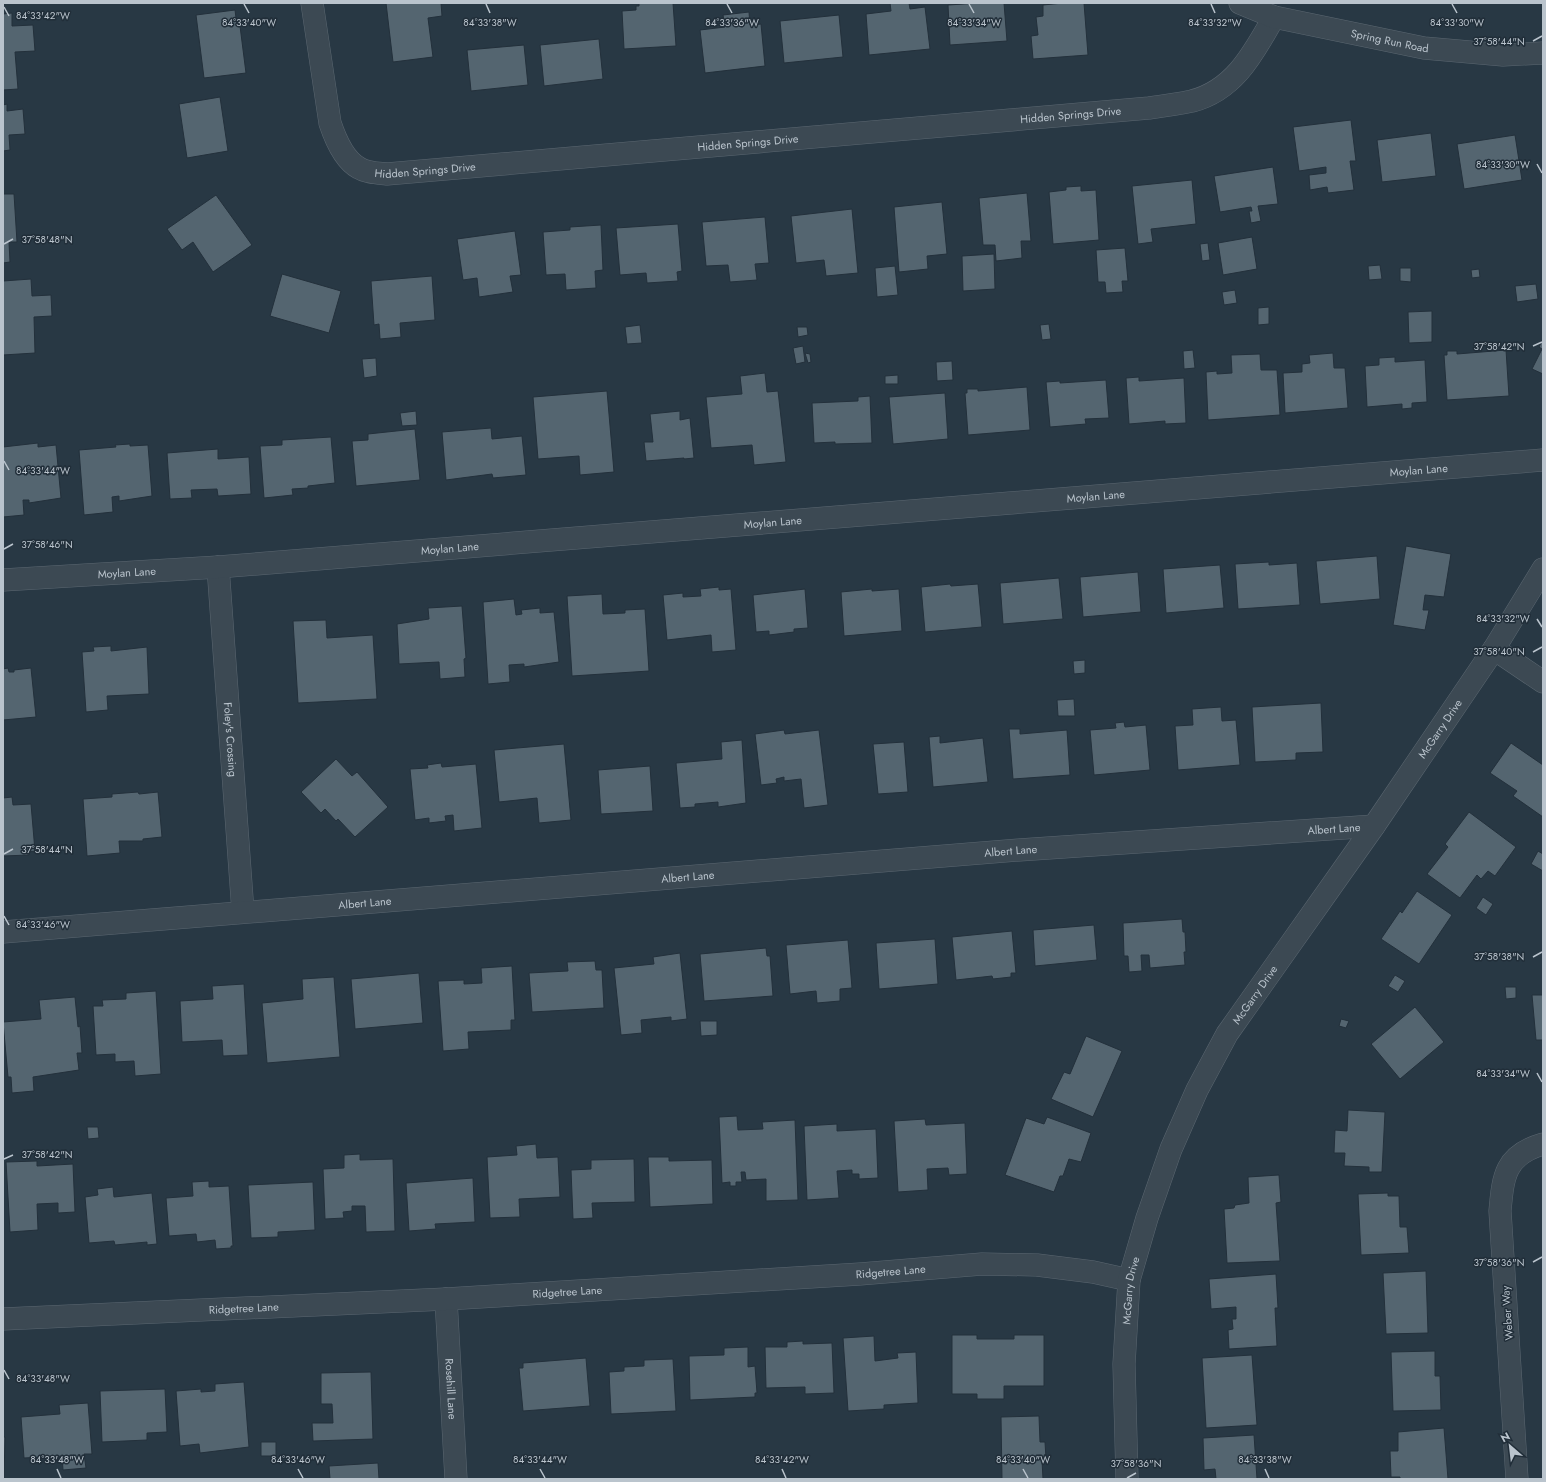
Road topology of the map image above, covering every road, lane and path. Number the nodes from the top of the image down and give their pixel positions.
1 (312, 3) edge
2 (1240, 3) edge
3 (1274, 17) junction
4 (1543, 53) edge
5 (1543, 460) edge
6 (218, 567) junction
7 (1543, 569) edge
8 (3, 580) edge
9 (1494, 649) junction
10 (1543, 682) edge
11 (1374, 826) junction
12 (243, 912) junction
13 (3, 932) edge
14 (1543, 1144) edge
15 (1129, 1280) junction
16 (446, 1299) junction
17 (3, 1319) edge
18 (456, 1479) edge
19 (1127, 1479) edge
20 (1517, 1479) edge

1 - 3 street, Hidden Springs Drive
2 - 3 street, Spring Run Road
3 - 4 street, Spring Run Road
5 - 6 street, Moylan Lane
6 - 8 street, Moylan Lane
6 - 12 street, Foley's Crossing
7 - 9 street, McGarry Drive
9 - 10 street
9 - 11 street, McGarry Drive
11 - 12 street, Albert Lane
11 - 15 street, McGarry Drive
12 - 13 street, Albert Lane
14 - 20 street, Weber Way
15 - 16 street, Ridgetree Lane
15 - 19 street, McGarry Drive
16 - 17 street, Ridgetree Lane
16 - 18 street, Rosehill Lane

